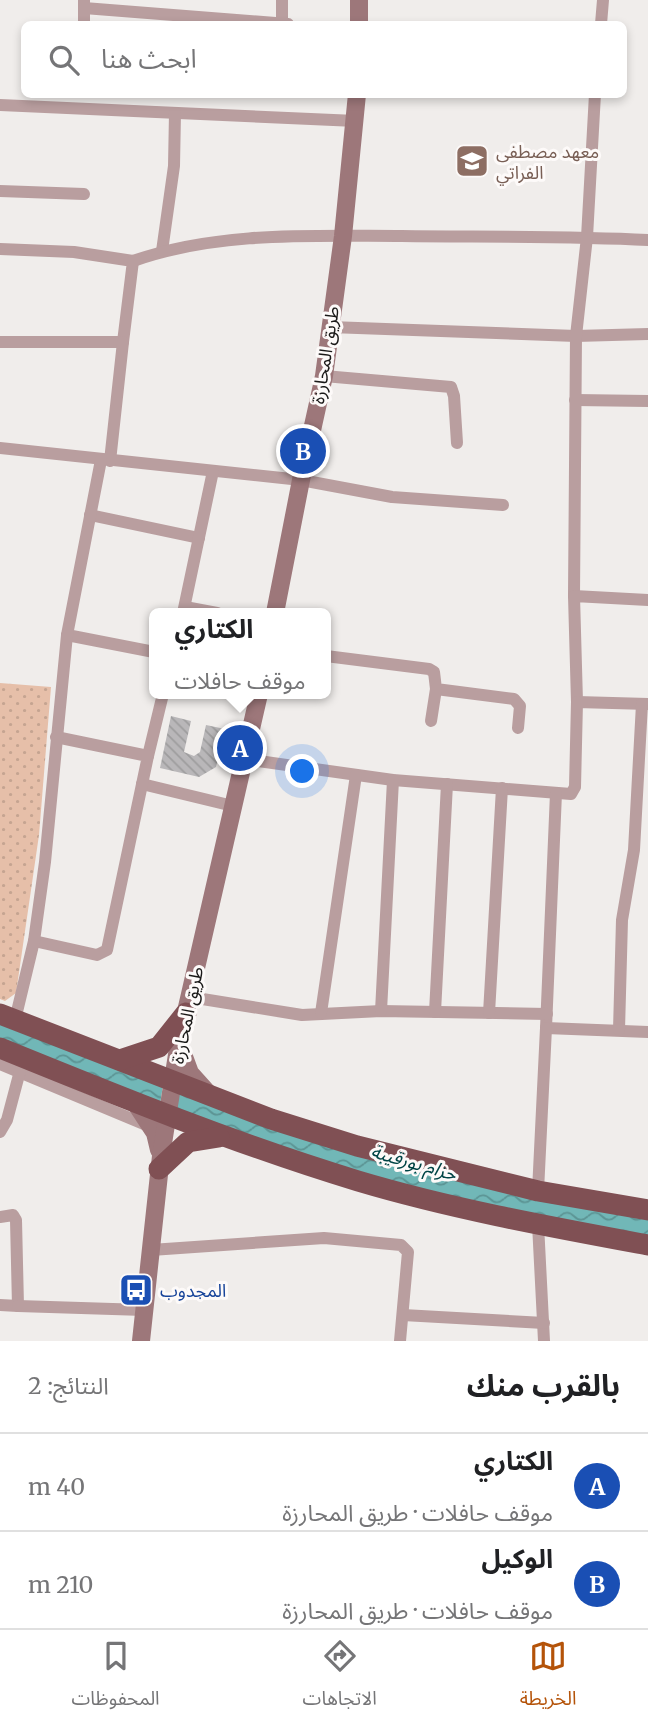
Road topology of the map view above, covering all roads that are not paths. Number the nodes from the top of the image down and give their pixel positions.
1 (282, 0) edge
2 (359, 0) edge
3 (603, 0) edge
4 (84, 4) edge
5 (252, 21) edge
6 (282, 21) edge
7 (359, 21) edge
8 (601, 21) edge
9 (357, 98) edge
10 (595, 98) edge
11 (0, 105) edge
12 (175, 113) junction
13 (356, 121) junction
14 (0, 191) edge
15 (84, 194) dead end
16 (343, 236) junction
17 (587, 237) junction
18 (648, 240) edge
19 (0, 249) edge
20 (162, 251) junction
21 (133, 261) junction
22 (330, 327) junction
23 (648, 334) edge
24 (576, 336) junction
25 (0, 342) edge
26 (123, 342) junction
27 (324, 376) junction
28 (575, 400) junction
29 (648, 401) edge
30 (457, 443) dead end
31 (0, 448) edge
32 (105, 461) junction
33 (213, 471) junction
34 (301, 480) junction
35 (503, 505) dead end
36 (90, 515) junction
37 (199, 538) junction
38 (574, 596) junction
39 (648, 600) edge
40 (184, 608) edge
41 (276, 608) edge
42 (67, 635) junction
43 (149, 651) edge
44 (331, 657) edge
45 (436, 689) junction
46 (162, 699) edge
47 (258, 699) edge
48 (577, 702) junction
49 (645, 704) edge
50 (431, 721) dead end
51 (518, 727) dead end
52 (56, 737) junction
53 (148, 756) junction
54 (244, 759) junction
55 (356, 775) junction
56 (393, 780) junction
57 (142, 784) junction
58 (447, 785) junction
59 (502, 788) junction
60 (556, 793) junction
61 (233, 806) junction
62 (34, 941) junction
63 (188, 1005) junction
64 (381, 1011) junction
65 (435, 1012) junction
66 (321, 1013) junction
67 (489, 1013) junction
68 (8, 1017) edge
69 (547, 1021) junction
70 (619, 1030) junction
71 (648, 1032) edge
72 (179, 1042) junction
73 (0, 1048) edge
74 (120, 1060) junction
75 (0, 1063) edge
76 (20, 1071) junction
77 (173, 1084) junction
78 (210, 1096) junction
79 (162, 1118) junction
80 (0, 1132) edge
81 (227, 1138) junction
82 (160, 1163) junction
83 (538, 1191) junction
84 (648, 1210) edge
85 (0, 1217) edge
86 (538, 1224) junction
87 (648, 1245) edge
88 (151, 1250) junction
89 (0, 1305) edge
90 (18, 1306) junction
91 (145, 1310) junction
92 (403, 1315) junction
93 (544, 1323) junction
94 (141, 1341) edge
95 (400, 1341) edge
96 (544, 1341) edge

1 - 6 street
2 - 7 main road
3 - 8 street
4 - 5 street
9 - 13 main road, طريق المحارزة
10 - 17 street
11 - 12 street
12 - 13 street
12 - 20 street
13 - 16 main road, طريق المحارزة
14 - 15 street
16 - 17 street
16 - 20 street
16 - 22 main road, طريق المحارزة
17 - 18 street
17 - 24 street
19 - 21 street
20 - 21 street
21 - 26 street
22 - 24 street
22 - 27 main road, طريق المحارزة
23 - 24 street
24 - 28 street
25 - 26 street
26 - 32 street
27 - 30 street
27 - 34 main road, طريق المحارزة
28 - 29 street
28 - 38 street
31 - 32 street
32 - 33 street
32 - 36 street
33 - 34 street
33 - 37 street
34 - 35 street
34 - 41 main road, طريق المحارزة
36 - 37 street
36 - 42 street
37 - 40 street
38 - 39 street
38 - 48 street
42 - 43 street
42 - 52 street
44 - 45 street
45 - 50 street
45 - 51 street
46 - 53 street
47 - 54 main road, طريق المحارزة
48 - 49 street
48 - 60 street
49 - 70 street
52 - 53 street
52 - 62 street
53 - 57 street
54 - 55 street
54 - 61 main road, طريق المحارزة
55 - 56 street
55 - 66 street
56 - 58 street
56 - 64 street
57 - 61 street
57 - 62 street
58 - 59 street
58 - 65 street
59 - 60 street
59 - 67 street
60 - 69 street
61 - 63 main road, طريق المحارزة
62 - 68 street
63 - 66 street
63 - 72 main road, طريق المحارزة
63 - 74 highway
64 - 65 street
64 - 66 street
65 - 67 street
67 - 69 street
68 - 74 highway
69 - 70 street
69 - 83 street
70 - 71 street
72 - 77 main road, طريق المحارزة
72 - 78 main road
73 - 79 highway
74 - 77 highway
75 - 76 street
76 - 79 street
76 - 80 street
77 - 78 highway
77 - 79 main road, طريق المحارزة
78 - 83 highway
79 - 81 highway
79 - 82 main road, طريق المحارزة
81 - 82 highway
81 - 86 highway
82 - 88 main road, طريق المحارزة
83 - 84 highway
85 - 90 street
86 - 87 highway
86 - 93 street
88 - 91 main road, طريق المحارزة
88 - 92 street
89 - 90 street
90 - 91 street
91 - 94 main road, طريق المحارزة
92 - 93 street
92 - 95 street
93 - 96 street

